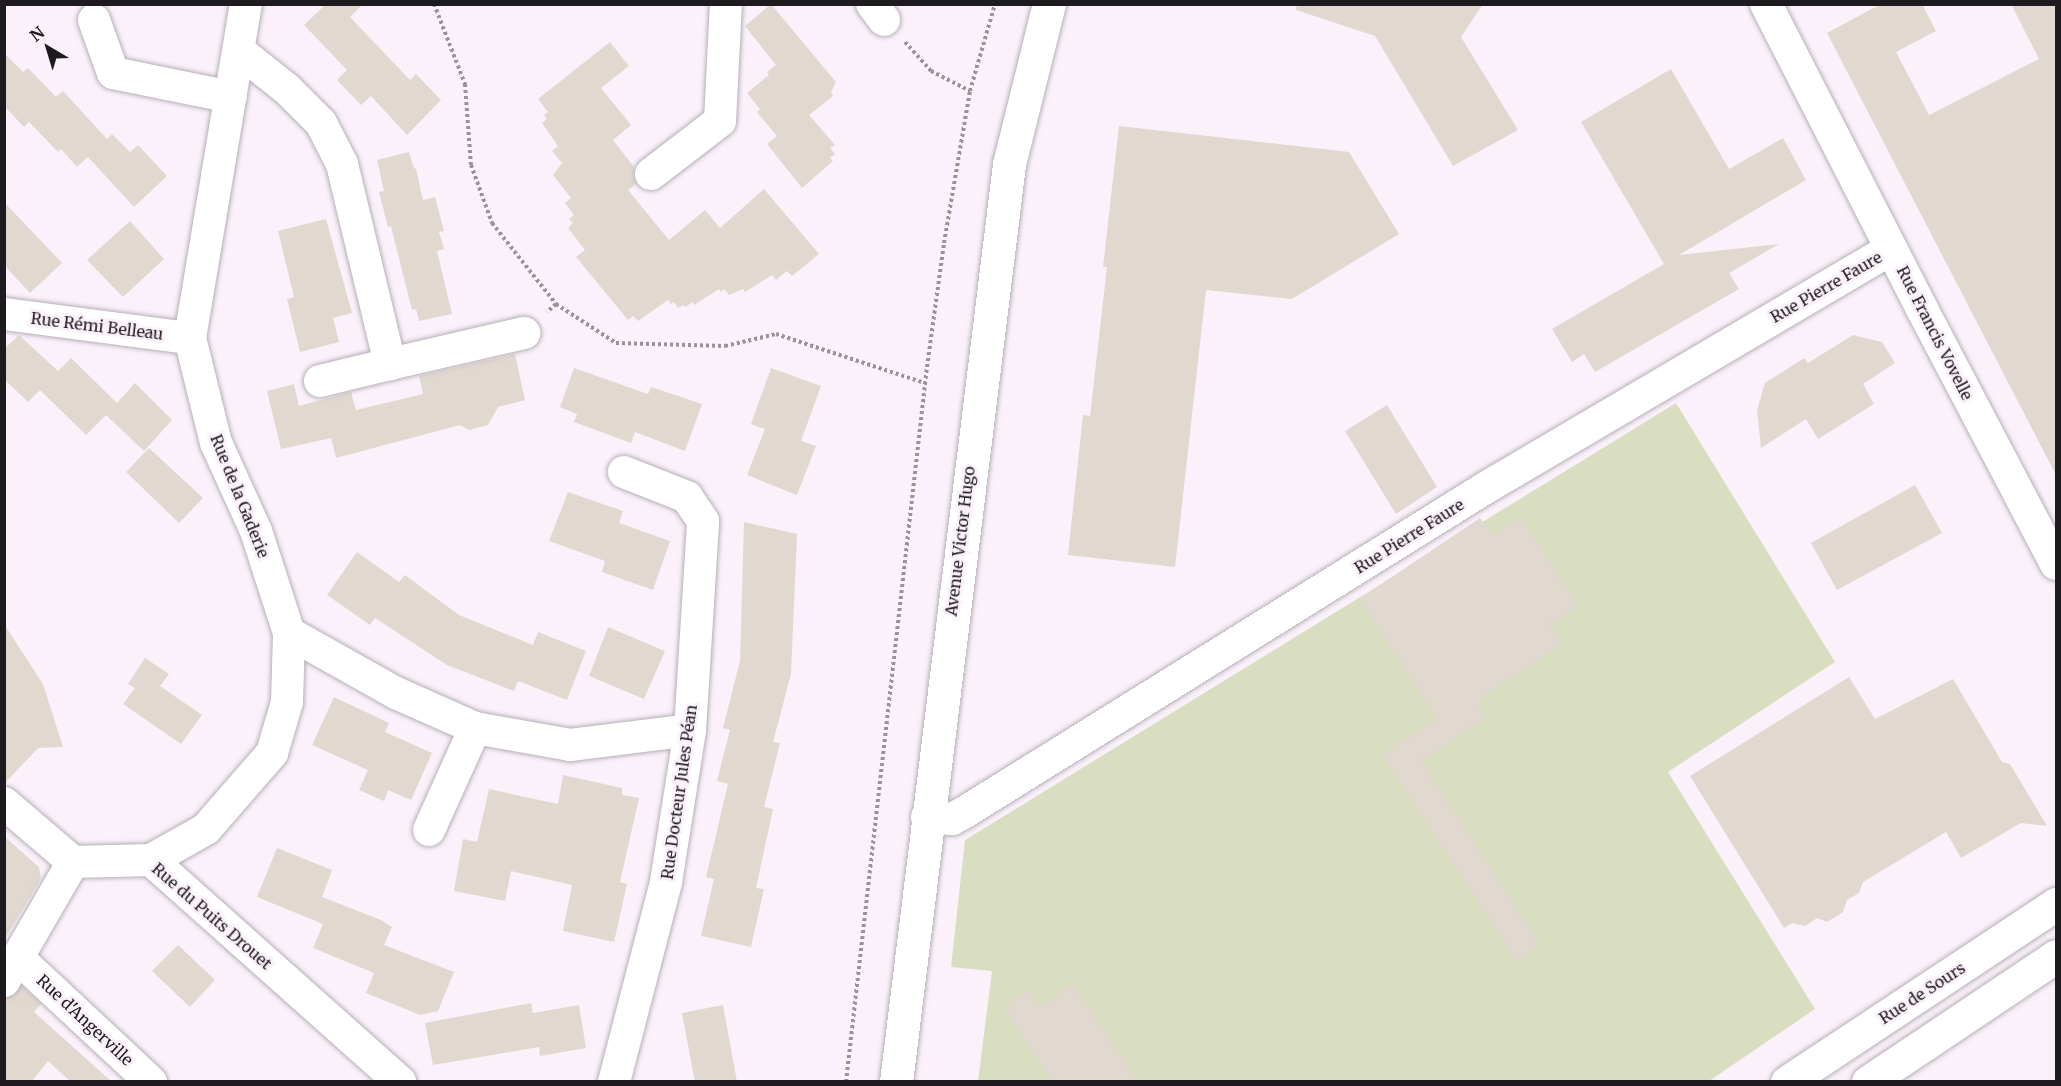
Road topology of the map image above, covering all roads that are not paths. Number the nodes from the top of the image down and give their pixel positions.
1 (246, 4) edge
2 (726, 4) edge
3 (1049, 4) edge
4 (1766, 4) edge
5 (94, 20) dead end
6 (239, 51) junction
7 (231, 97) junction
8 (651, 174) dead end
9 (1892, 249) junction
10 (4, 314) edge
11 (524, 333) road end
12 (190, 338) junction
13 (390, 364) junction
14 (320, 381) dead end
15 (624, 472) dead end
16 (2056, 564) edge
17 (289, 633) junction
18 (475, 728) junction
19 (690, 730) junction
20 (4, 803) edge
21 (927, 817) junction
22 (429, 830) dead end
23 (151, 860) junction
24 (73, 862) junction
25 (2056, 904) edge
26 (2056, 956) edge
27 (11, 969) edge
28 (151, 1082) edge
29 (400, 1082) edge
30 (614, 1082) edge
31 (896, 1082) edge
32 (1787, 1082) edge
33 (1868, 1082) edge

1 - 6 street, Rue de la Gaderie
2 - 8 street
3 - 21 main road, Avenue Victor Hugo
4 - 9 street, Rue Francis Vovelle
5 - 7 street
6 - 7 street, Rue de la Gaderie
6 - 13 street
7 - 12 street, Rue de la Gaderie
9 - 16 street, Rue Francis Vovelle
9 - 21 street, Rue Pierre Faure
10 - 12 street, Rue Rémi Belleau
11 - 13 street
12 - 17 street, Rue de la Gaderie
13 - 14 street
15 - 19 street, Rue Docteur Jules Péan
17 - 18 street
17 - 23 street, Rue de la Gaderie
18 - 19 street
18 - 22 street
19 - 30 street, Rue Docteur Jules Péan
20 - 24 street
21 - 31 main road, Avenue Victor Hugo
23 - 24 street, Rue du Puits Drouet
23 - 29 street, Rue du Puits Drouet
24 - 27 street
25 - 32 main road, Rue de Sours
26 - 33 main road
27 - 28 street, Rue d'Angerville

